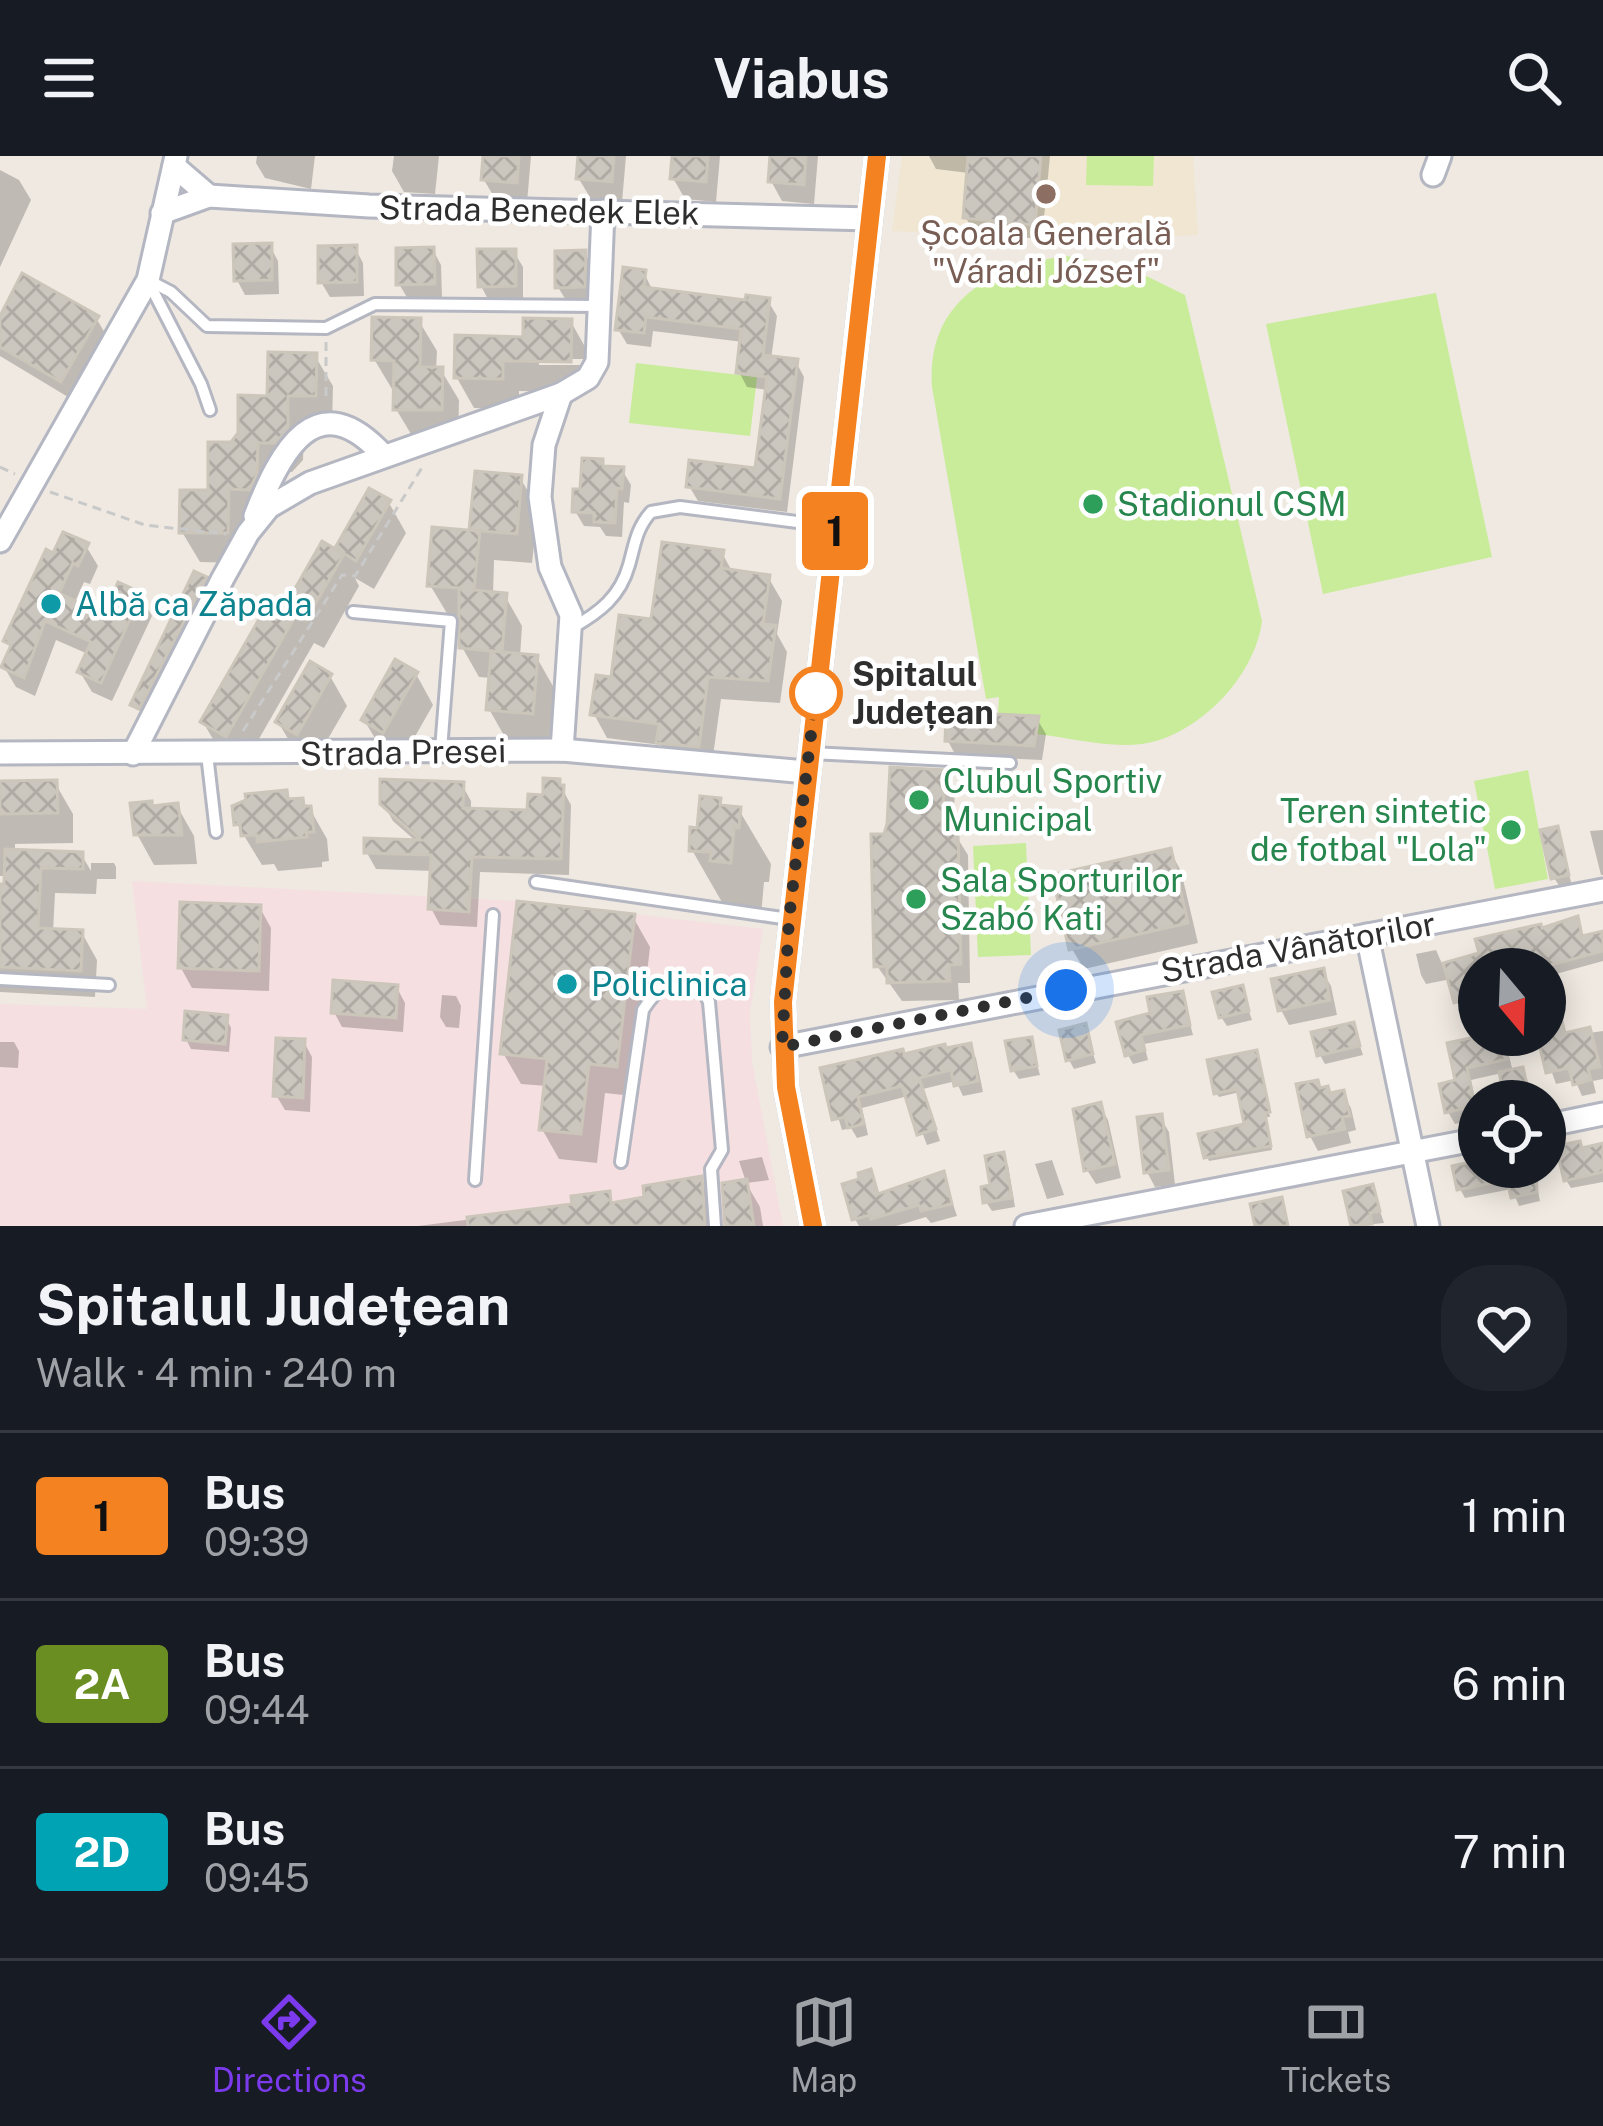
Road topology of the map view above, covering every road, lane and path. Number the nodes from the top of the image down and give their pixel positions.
1 (877, 156) edge
2 (175, 161) edge
3 (209, 196) junction
4 (604, 212) junction
5 (162, 213) junction
6 (870, 219) junction
7 (148, 280) junction
8 (602, 306) junction
9 (326, 328) junction
10 (561, 394) junction
11 (326, 402) dead end
12 (209, 410) dead end
13 (443, 434) junction
14 (384, 456) junction
15 (0, 467) edge
16 (33, 483) junction
17 (836, 527) junction
18 (248, 533) junction
19 (0, 541) edge
20 (353, 612) dead end
21 (571, 628) junction
22 (441, 750) junction
23 (562, 750) junction
24 (0, 753) edge
25 (133, 754) junction
26 (218, 754) junction
27 (807, 762) junction
28 (1010, 763) dead end
29 (216, 832) dead end
30 (536, 882) dead end
31 (1603, 890) edge
32 (493, 915) dead end
33 (789, 919) junction
34 (1367, 935) junction
35 (0, 979) edge
36 (109, 985) dead end
37 (782, 1047) junction
38 (1603, 1114) edge
39 (1566, 1122) edge
40 (1458, 1142) edge
41 (1412, 1152) junction
42 (621, 1162) dead end
43 (475, 1180) dead end
44 (716, 1226) edge
45 (814, 1226) edge
46 (1026, 1226) edge
47 (1428, 1226) edge

1 - 6 street
2 - 3 street
2 - 5 street
3 - 4 street, Strada Benedek Elek
3 - 5 street, Strada Benedek Elek
4 - 6 street, Strada Benedek Elek
4 - 8 street
5 - 7 street
6 - 17 street
7 - 9 lane
7 - 12 lane
7 - 16 street
8 - 9 lane
8 - 10 street
9 - 11 path
10 - 13 street
10 - 21 street
13 - 14 street
13 - 26 path
14 - 18 street
14 - 18 street
15 - 16 path
16 - 18 path
16 - 19 street
17 - 21 lane
17 - 27 street
18 - 25 street
20 - 22 lane
21 - 23 street
22 - 23 street, Strada Presei
22 - 26 street, Strada Presei
23 - 27 street, Strada Presei
24 - 25 street, Strada Presei
25 - 26 street, Strada Presei
26 - 29 lane
27 - 28 lane
27 - 33 street
30 - 33 lane
31 - 34 street, Strada Vânătorilor
32 - 43 lane
33 - 37 street
34 - 37 street, Strada Vânătorilor
34 - 41 street
35 - 36 lane
37 - 45 street
38 - 39 street
40 - 41 street
41 - 46 street
41 - 47 street
42 - 44 lane

